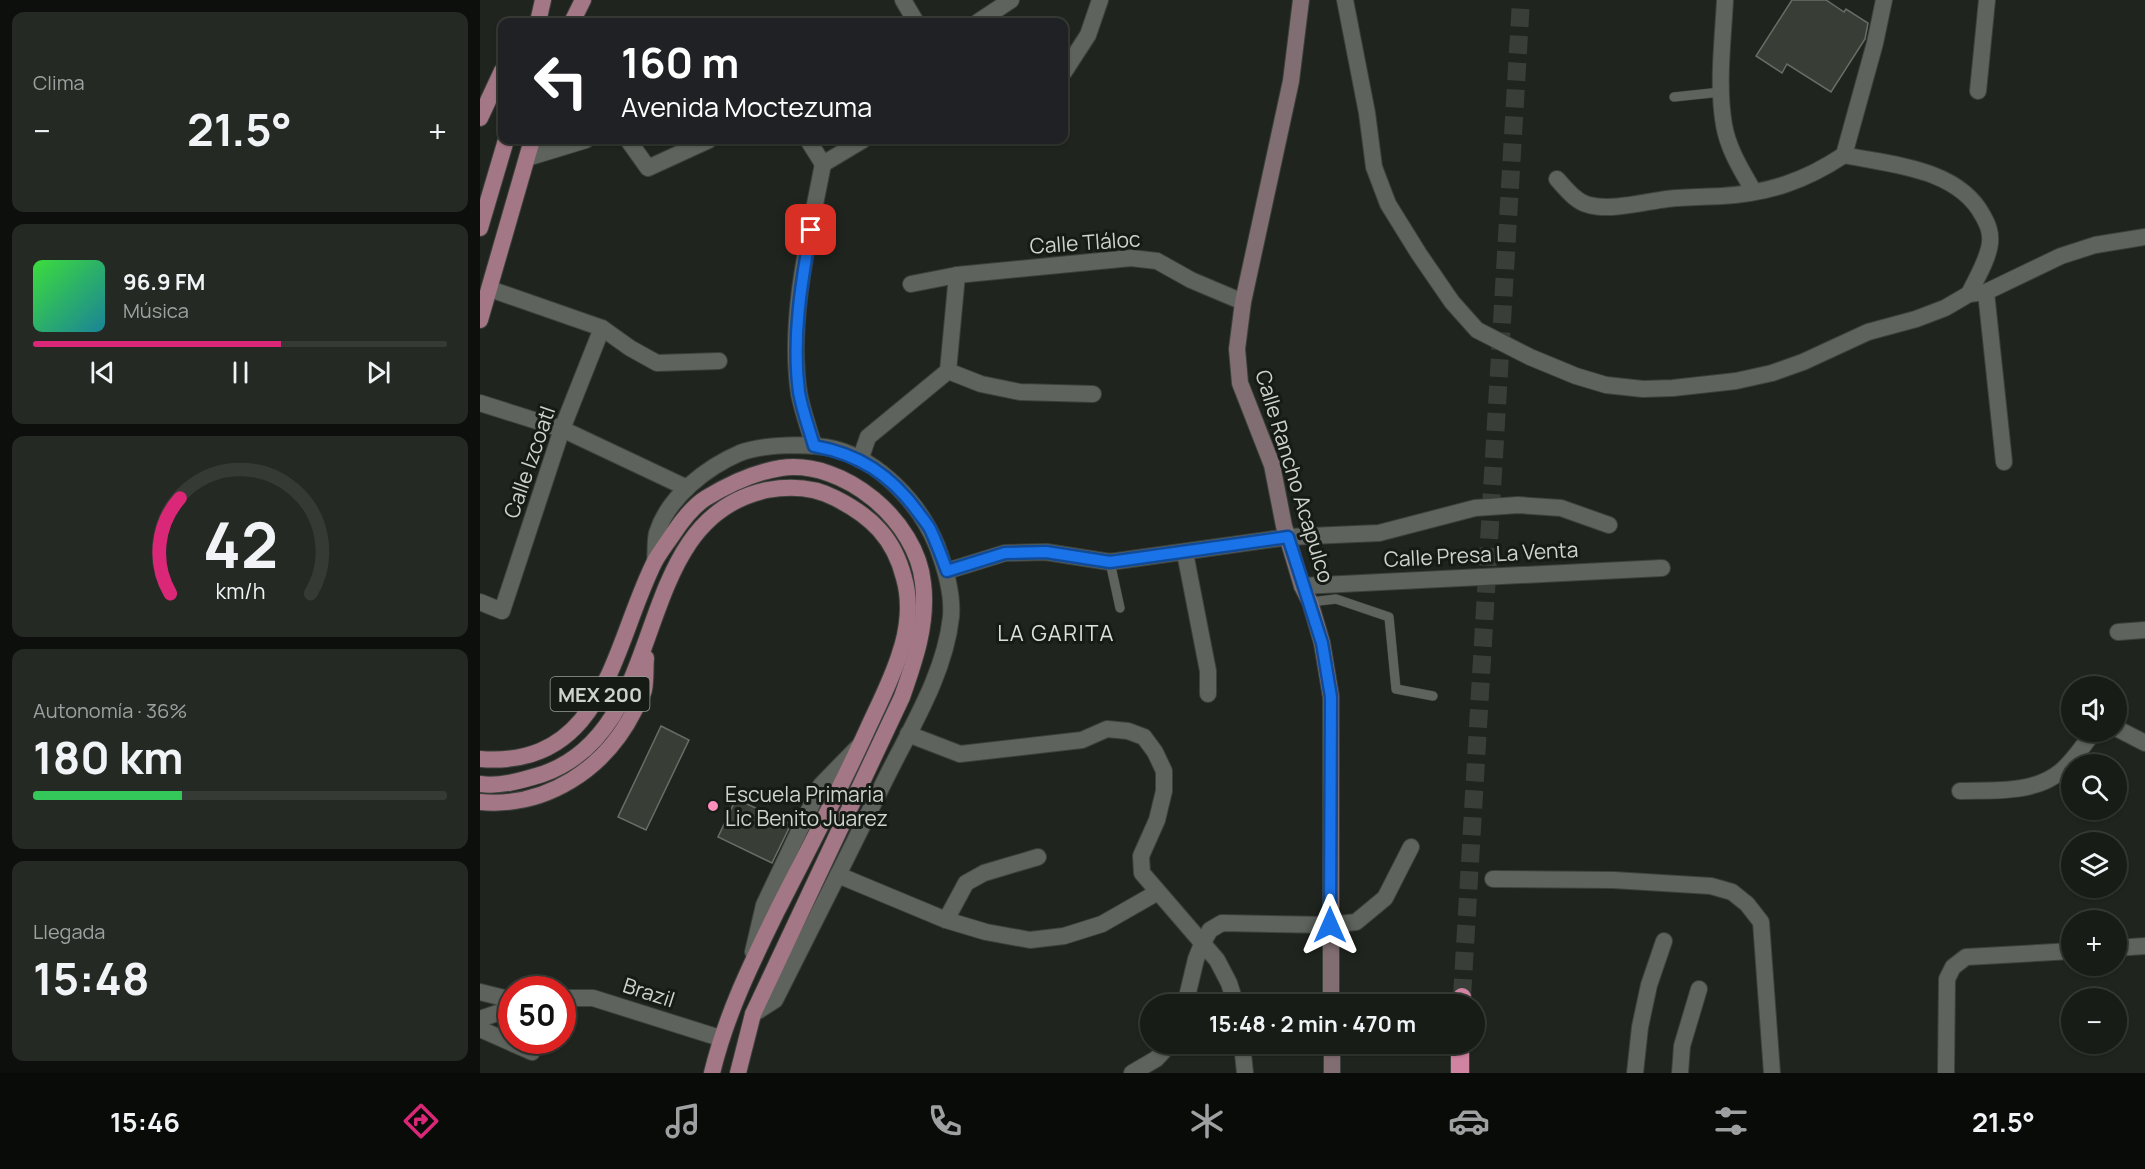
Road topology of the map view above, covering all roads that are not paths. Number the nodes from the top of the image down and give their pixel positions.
1 (583, 0) edge
2 (903, 0) edge
3 (1011, 0) edge
4 (1100, 0) edge
5 (1301, 0) edge
6 (1345, 0) edge
7 (1725, 0) edge
8 (1884, 0) edge
9 (1987, 0) edge
10 (574, 18) edge
11 (914, 18) edge
12 (984, 18) edge
13 (1068, 66) edge
14 (498, 80) edge
15 (1978, 91) dead end
16 (1721, 92) junction
17 (1674, 97) dead end
18 (480, 118) edge
19 (505, 144) edge
20 (531, 144) edge
21 (573, 144) edge
22 (631, 144) edge
23 (701, 144) edge
24 (810, 144) edge
25 (856, 144) edge
26 (1844, 155) junction
27 (527, 158) junction
28 (823, 164) junction
29 (1557, 179) dead end
30 (1754, 192) junction
31 (480, 228) edge
32 (2145, 237) edge
33 (957, 275) junction
34 (911, 284) dead end
35 (490, 289) junction
36 (1977, 293) junction
37 (1243, 302) junction
38 (480, 320) edge
39 (602, 328) junction
40 (719, 361) dead end
41 (948, 371) junction
42 (1093, 394) dead end
43 (480, 403) edge
44 (562, 429) junction
45 (814, 446) junction
46 (860, 460) junction
47 (2004, 462) dead end
48 (687, 488) junction
49 (1610, 525) dead end
50 (1288, 537) junction
51 (1185, 553) junction
52 (655, 560) junction
53 (1110, 562) junction
54 (1662, 568) dead end
55 (947, 571) junction
56 (1302, 586) junction
57 (480, 602) edge
58 (1310, 602) junction
59 (1120, 608) dead end
60 (2145, 630) edge
61 (2118, 632) dead end
62 (647, 636) junction
63 (1208, 694) dead end
64 (1433, 696) dead end
65 (908, 734) junction
66 (2127, 734) edge
67 (2086, 742) edge
68 (2145, 743) edge
69 (480, 759) edge
70 (480, 784) edge
71 (1960, 791) dead end
72 (480, 802) edge
73 (1411, 847) dead end
74 (1038, 857) dead end
75 (838, 875) junction
76 (1493, 879) dead end
77 (1158, 892) junction
78 (946, 920) junction
79 (1330, 925) junction
80 (1664, 941) dead end
81 (1202, 944) junction
82 (2145, 946) edge
83 (2127, 947) edge
84 (2061, 952) edge
85 (1699, 989) dead end
86 (480, 992) edge
87 (1188, 994) edge
88 (1232, 994) edge
89 (1331, 994) edge
90 (498, 996) edge
91 (576, 998) edge
92 (498, 1013) edge
93 (753, 1014) junction
94 (480, 1019) edge
95 (480, 1029) edge
96 (498, 1037) edge
97 (720, 1038) junction
98 (1161, 1054) edge
99 (1243, 1054) edge
100 (1332, 1054) edge
101 (1460, 1054) edge
102 (712, 1073) edge
103 (738, 1073) edge
104 (1132, 1073) edge
105 (1245, 1073) edge
106 (1332, 1073) edge
107 (1460, 1073) edge
108 (1635, 1073) edge
109 (1680, 1073) edge
110 (1772, 1073) edge
111 (1946, 1073) edge

1 - 10 main road
2 - 11 street
3 - 12 street
4 - 13 street
5 - 37 main road, Calle Rancho Acapulco
6 - 36 street
7 - 16 street
8 - 26 street
9 - 15 street
14 - 18 main road
16 - 17 lane
16 - 30 street
19 - 31 main road
20 - 27 main road
21 - 27 street
22 - 23 street
24 - 28 street
25 - 28 street
26 - 30 street
26 - 36 street
27 - 35 main road
28 - 45 street
29 - 30 street
32 - 36 street
33 - 34 street, Calle Tláloc
33 - 37 street, Calle Tláloc
33 - 41 street
35 - 38 main road
35 - 39 street
36 - 47 street
37 - 50 main road, Calle Rancho Acapulco
39 - 40 street
39 - 44 street, Calle Izcoatl
41 - 42 street
41 - 46 street
43 - 44 street
44 - 48 street
44 - 57 street, Calle Izcoatl
45 - 46 street
45 - 48 street
46 - 55 street
48 - 52 street
49 - 50 street
50 - 51 street
50 - 56 main road, Calle Rancho Acapulco
51 - 53 street
51 - 63 street
52 - 69 main road, MEX 200
52 - 93 main road
53 - 55 street
53 - 59 lane
54 - 56 street, Calle Presa La Venta
55 - 65 street
56 - 58 main road, Calle Rancho Acapulco
58 - 64 lane
58 - 79 main road, Calle Rancho Acapulco
60 - 61 street
62 - 70 main road, MEX 200
62 - 72 main road
62 - 97 main road
65 - 75 street
65 - 77 street
66 - 68 street
67 - 71 street
73 - 79 street
74 - 78 street
75 - 78 street
75 - 93 street
76 - 110 street
77 - 78 street
77 - 81 street
79 - 81 street
79 - 89 main road, Calle Rancho Acapulco
80 - 108 street
81 - 87 street
81 - 88 street
82 - 83 street
84 - 111 street
85 - 109 street
86 - 90 street
91 - 97 street, Brazil
92 - 94 street
93 - 103 main road
95 - 96 street
97 - 102 main road
98 - 104 street
99 - 105 street
100 - 106 main road
101 - 107 highway

